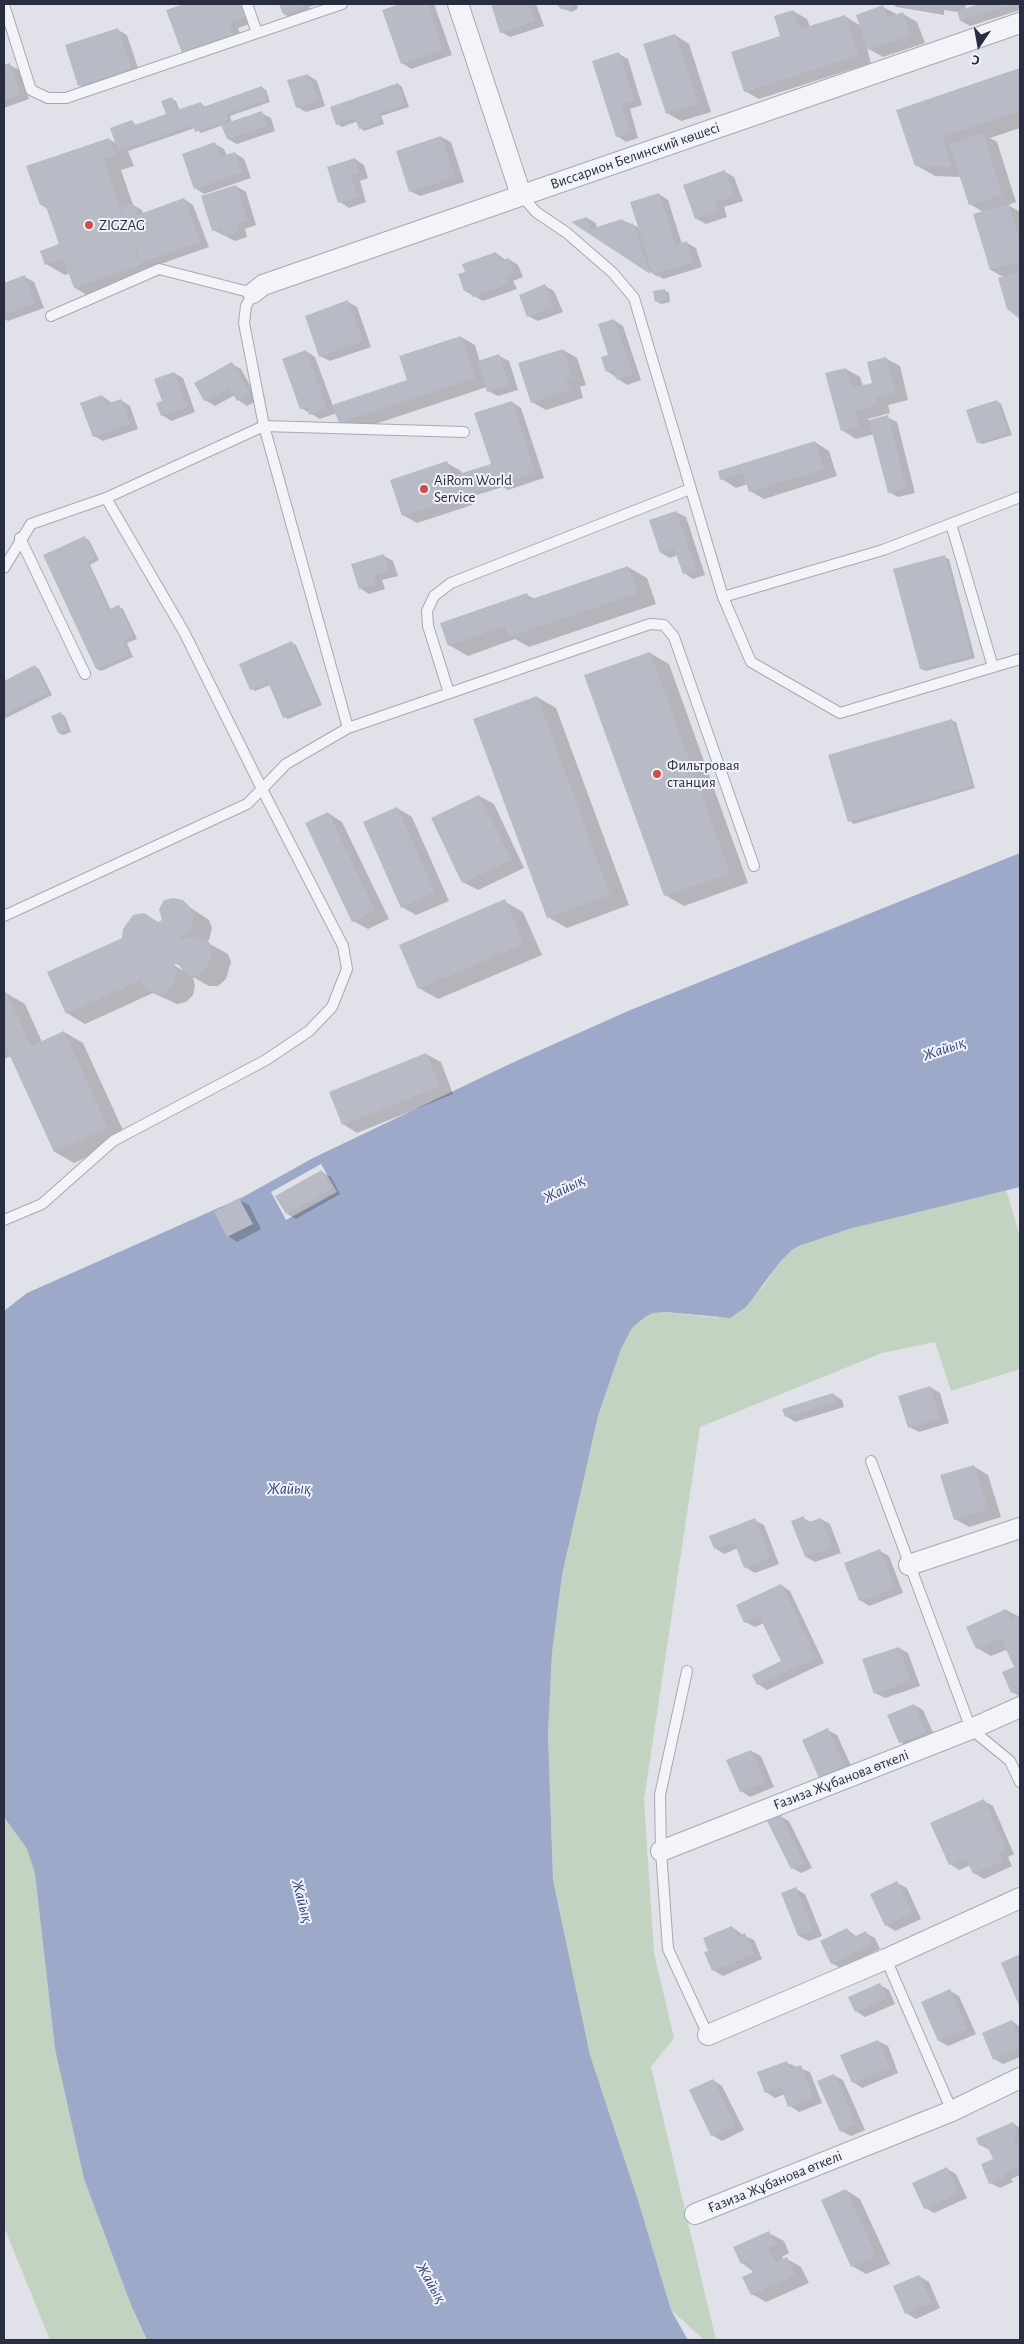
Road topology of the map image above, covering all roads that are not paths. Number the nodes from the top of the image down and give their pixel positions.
1 (248, 4) edge
2 (342, 4) edge
3 (458, 4) edge
4 (4, 5) edge
5 (1020, 23) edge
6 (257, 33) junction
7 (521, 195) junction
8 (252, 293) junction
9 (51, 316) dead end
10 (264, 426) junction
11 (464, 432) dead end
12 (690, 489) junction
13 (1020, 497) edge
14 (106, 498) junction
15 (951, 524) junction
16 (20, 538) junction
17 (4, 568) edge
18 (723, 597) junction
19 (1020, 660) edge
20 (993, 668) junction
21 (85, 674) dead end
22 (448, 693) junction
23 (348, 728) junction
24 (262, 789) junction
25 (754, 866) dead end
26 (4, 916) edge
27 (4, 1220) edge
28 (871, 1460) dead end
29 (1020, 1528) edge
30 (909, 1565) junction
31 (687, 1671) dead end
32 (1020, 1707) edge
33 (972, 1729) junction
34 (1020, 1782) edge
35 (661, 1851) junction
36 (1020, 1898) edge
37 (886, 1959) junction
38 (708, 2035) joint
39 (1020, 2078) edge
40 (952, 2111) junction
41 (695, 2214) dead end

1 - 6 lane
2 - 6 lane
3 - 7 street
4 - 6 lane
5 - 7 street, Виссарион Белинский көшесі
7 - 8 street, Виссарион Белинский көшесі
7 - 12 lane
8 - 9 lane
8 - 10 lane
10 - 11 lane
10 - 14 lane
10 - 23 lane
12 - 18 lane
12 - 22 lane
13 - 15 lane
14 - 16 lane
14 - 24 lane
15 - 18 lane
15 - 20 lane
16 - 17 lane
16 - 21 lane
18 - 20 lane
19 - 20 lane
22 - 23 lane
22 - 25 lane
23 - 24 lane
24 - 26 lane
24 - 27 lane
28 - 30 lane
29 - 30 street
30 - 33 lane
31 - 35 lane
32 - 33 street, Ғазиза Жұбанова өткелі
33 - 34 lane
33 - 35 street, Ғазиза Жұбанова өткелі
35 - 38 lane
36 - 37 street
37 - 38 street
37 - 40 lane
39 - 40 street, Ғазиза Жұбанова өткелі
40 - 41 street, Ғазиза Жұбанова өткелі

